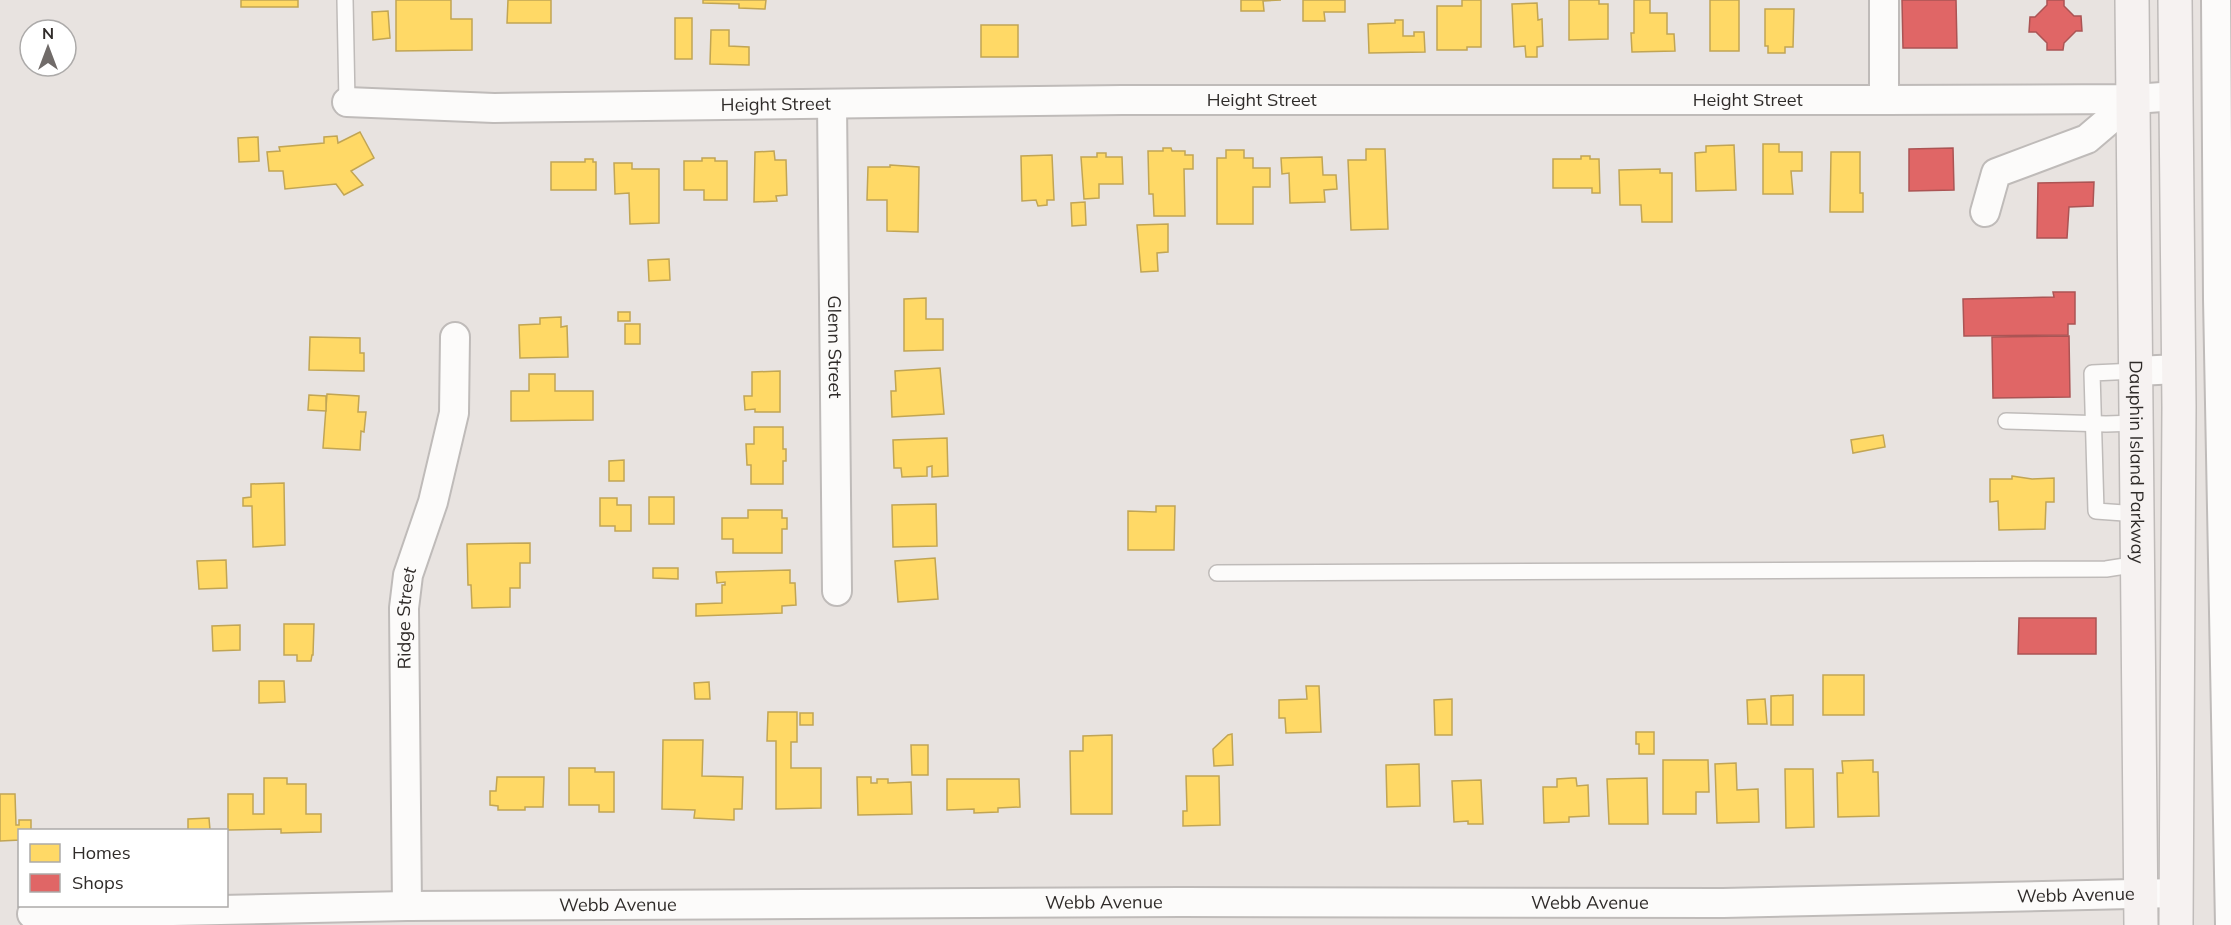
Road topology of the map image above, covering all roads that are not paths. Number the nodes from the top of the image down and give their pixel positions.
1 (345, 0) edge
2 (1884, 0) edge
3 (2132, 0) edge
4 (2175, 0) edge
5 (2216, 0) edge
6 (2176, 96) junction
7 (2133, 99) junction
8 (1884, 100) junction
9 (347, 102) joint
10 (832, 104) junction
11 (1984, 212) dead end
12 (455, 337) dead end
13 (2179, 369) junction
14 (2136, 371) junction
15 (2006, 421) dead end
16 (2092, 422) junction
17 (2137, 423) junction
18 (2138, 514) junction
19 (2138, 564) junction
20 (1217, 573) dead end
21 (837, 591) dead end
22 (407, 906) junction
23 (2176, 909) edge
24 (2141, 910) edge
25 (32, 914) dead end
26 (550, 915) edge
27 (2229, 925) edge

1 - 9 lane
2 - 8 street
3 - 7 main road, Dauphin Island Parkway
4 - 6 main road
5 - 27 street
6 - 7 street, Height Street
6 - 13 main road
7 - 8 street, Height Street
7 - 11 street
7 - 14 main road, Dauphin Island Parkway
8 - 10 street, Height Street
9 - 10 street, Height Street
10 - 21 street, Glenn Street
12 - 22 street, Ridge Street
13 - 14 street
13 - 23 main road
14 - 16 lane
14 - 17 main road, Dauphin Island Parkway
15 - 16 lane
16 - 17 lane
16 - 18 lane
17 - 18 main road, Dauphin Island Parkway
18 - 19 main road, Dauphin Island Parkway
19 - 20 lane
19 - 24 main road, Dauphin Island Parkway
22 - 25 street, Webb Avenue
22 - 26 street, Webb Avenue
23 - 24 street, Webb Avenue
24 - 26 street, Webb Avenue

